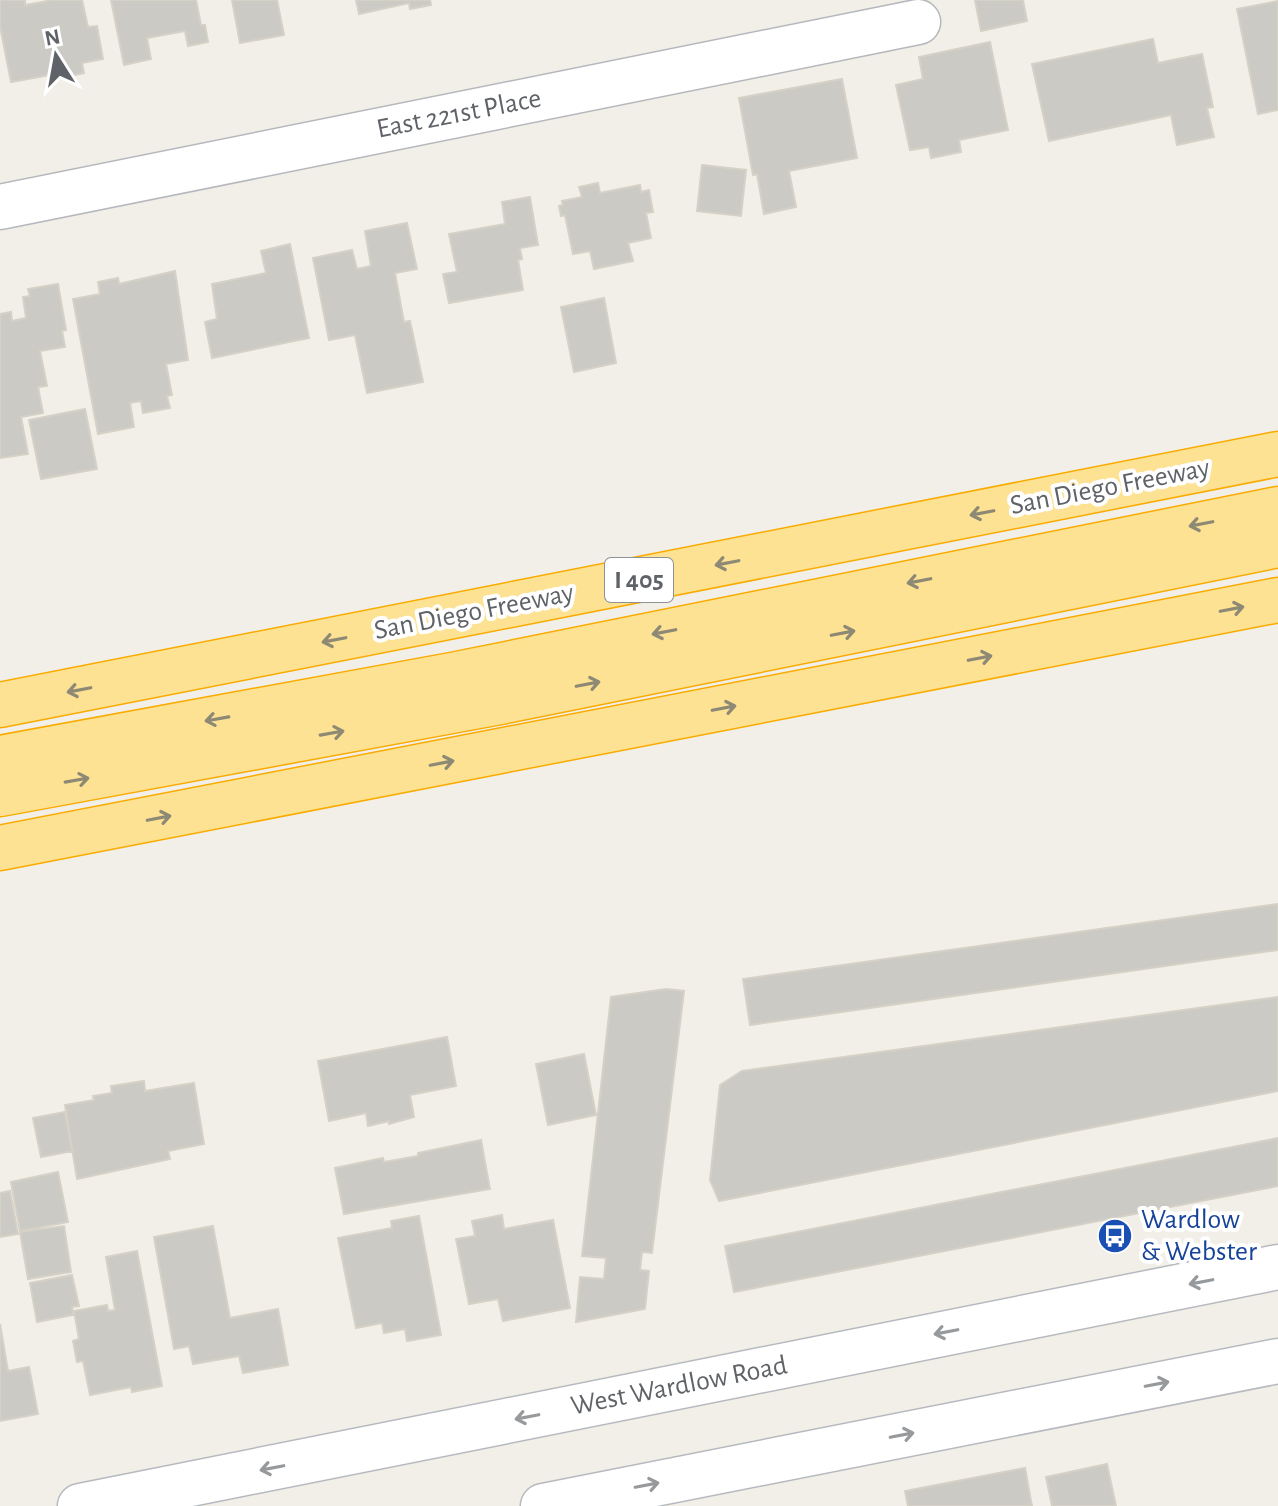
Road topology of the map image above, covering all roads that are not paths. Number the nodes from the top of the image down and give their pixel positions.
1 (918, 22) dead end
2 (0, 207) edge
3 (1278, 454) edge
4 (1278, 509) edge
5 (1278, 545) edge
6 (1278, 600) edge
7 (0, 705) edge
8 (0, 758) edge
9 (0, 794) edge
10 (0, 848) edge
11 (1278, 1267) edge
12 (1278, 1361) edge
13 (80, 1506) edge
14 (543, 1506) edge

1 - 2 main road, East 221st Place
3 -> 7 highway, San Diego Freeway / I 405
4 -> 8 highway
9 -> 5 highway
10 -> 6 highway
11 -> 13 main road, West Wardlow Road
14 -> 12 main road

